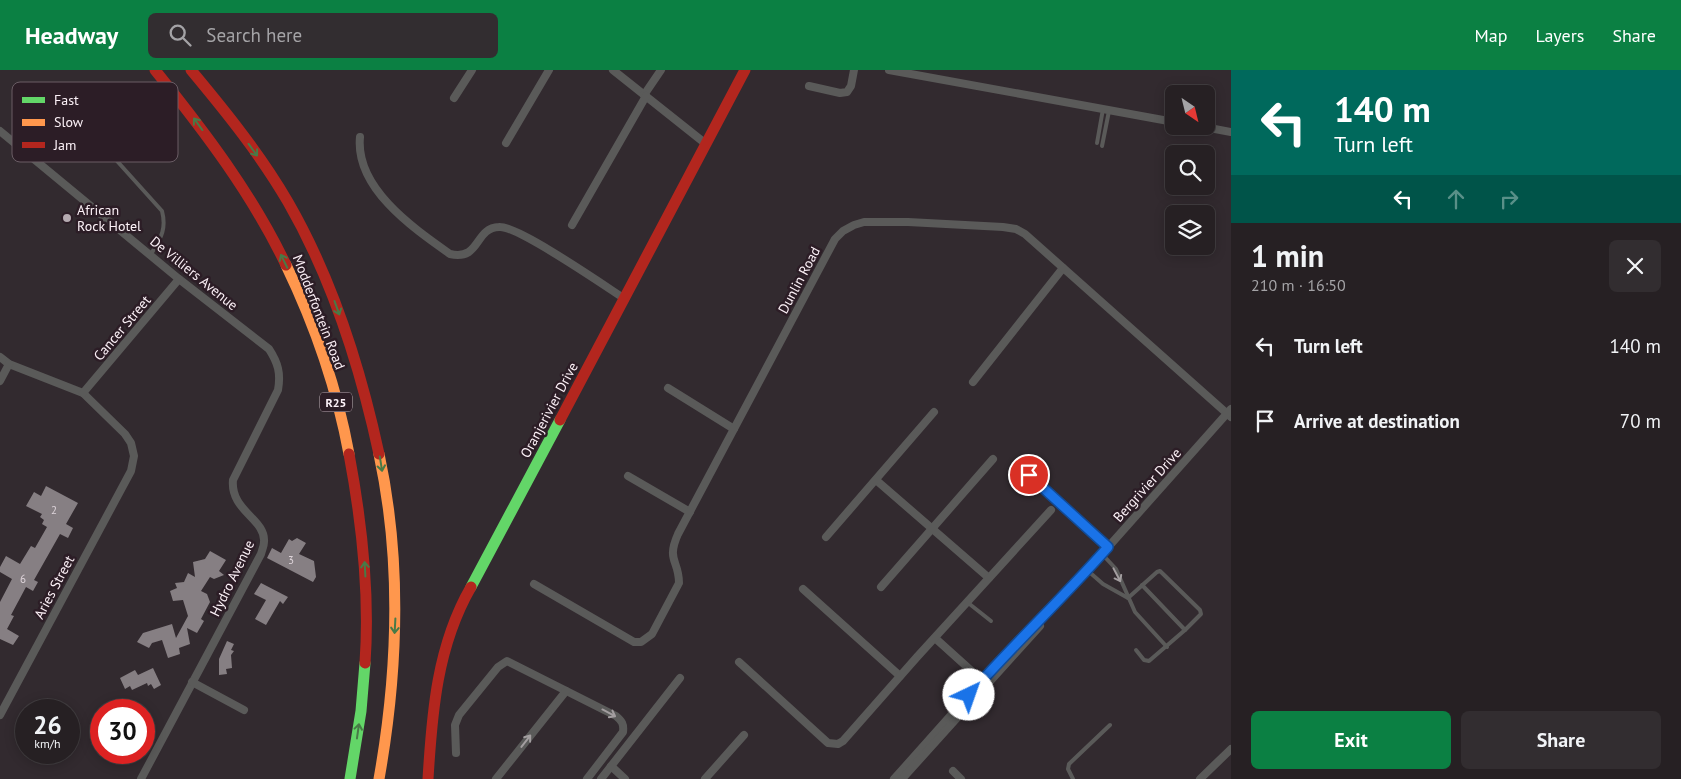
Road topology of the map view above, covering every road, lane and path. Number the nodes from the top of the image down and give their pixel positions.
1 (155, 70) edge
2 (191, 70) edge
3 (472, 70) edge
4 (549, 70) edge
5 (661, 70) edge
6 (745, 70) edge
7 (854, 70) edge
8 (889, 70) edge
9 (616, 71) edge
10 (164, 82) edge
11 (809, 86) dead end
12 (645, 95) junction
13 (454, 98) dead end
14 (178, 99) edge
15 (1106, 110) junction
16 (1165, 120) edge
17 (1215, 129) edge
18 (0, 131) edge
19 (1231, 132) edge
20 (360, 137) dead end
21 (12, 141) edge
22 (506, 143) dead end
23 (706, 144) junction
24 (1100, 144) dead end
25 (38, 162) edge
26 (118, 162) edge
27 (572, 224) dead end
28 (151, 254) junction
29 (1063, 268) junction
30 (180, 279) junction
31 (625, 299) junction
32 (0, 357) edge
33 (9, 364) junction
34 (0, 381) edge
35 (973, 382) dead end
36 (668, 388) dead end
37 (278, 390) joint
38 (83, 393) junction
39 (934, 412) dead end
40 (1230, 413) edge
41 (734, 429) junction
42 (992, 459) dead end
43 (1029, 475) dead end
44 (628, 476) dead end
45 (876, 480) junction
46 (1051, 510) dead end
47 (690, 512) junction
48 (932, 529) junction
49 (826, 537) dead end
50 (1108, 547) junction
51 (1102, 554) junction
52 (1087, 570) junction
53 (989, 578) junction
54 (534, 584) dead end
55 (1142, 585) junction
56 (881, 587) dead end
57 (802, 589) dead end
58 (1128, 598) junction
59 (967, 602) junction
60 (991, 621) dead end
61 (1185, 630) junction
62 (935, 638) junction
63 (1167, 647) junction
64 (1136, 650) dead end
65 (739, 662) dead end
66 (900, 676) junction
67 (680, 678) dead end
68 (192, 682) junction
69 (985, 683) junction
70 (566, 691) junction
71 (244, 710) dead end
72 (0, 715) edge
73 (1110, 725) dead end
74 (744, 735) dead end
75 (1231, 749) edge
76 (456, 753) dead end
77 (611, 766) junction
78 (952, 771) dead end
79 (142, 779) edge
80 (350, 779) edge
81 (379, 779) edge
82 (428, 779) edge
83 (496, 779) edge
84 (587, 779) edge
85 (601, 779) edge
86 (625, 779) edge
87 (705, 779) edge
88 (894, 779) edge
89 (902, 779) edge
90 (961, 779) edge
91 (1073, 779) edge
92 (1200, 779) edge

10 -> 1 main road, Modderfontein Road / R25
2 -> 81 main road, Modderfontein Road / R25
3 - 13 street
4 - 22 street
5 - 12 street
6 - 23 main road, Oranjerivier Drive
7 - 11 street
8 - 15 street
9 - 12 street
12 - 23 street
12 - 27 street
80 -> 14 main road, Modderfontein Road / R25
15 - 16 street
15 - 24 lane
17 - 19 street
18 - 21 street, De Villiers Avenue
20 - 31 street
23 - 31 main road, Oranjerivier Drive
25 - 28 street, De Villiers Avenue
26 - 28 lane
28 - 30 street, De Villiers Avenue
29 - 35 street
29 - 40 street, Dunlin Road
29 - 41 street, Dunlin Road
30 - 37 street, De Villiers Avenue
30 - 38 street, Cancer Street
31 - 82 main road, Oranjerivier Drive
32 - 33 street
33 - 34 street
33 - 38 street
36 - 41 street
37 - 68 street, Hydro Avenue
38 - 72 street, Aries Street
39 - 45 street
40 - 50 street, Bergrivier Drive
41 - 47 street, Dunlin Road
42 - 48 street
43 - 50 street
44 - 47 street
45 - 48 street
45 - 49 street
46 - 53 street
47 - 54 street, Dunlin Road
48 - 53 street
48 - 56 street
50 - 51 street, Bergrivier Drive
51 - 52 street, Bergrivier Drive
51 -> 58 lane
52 - 58 lane
52 - 69 street, Bergrivier Drive
53 - 59 street
55 - 58 lane
55 - 61 lane
55 - 61 lane
57 - 66 street
58 - 63 lane
59 - 60 lane
59 - 62 street
61 - 63 lane
62 - 66 street
62 - 69 street
63 - 64 lane
65 - 66 street
67 - 77 street
68 - 71 street
68 - 79 street, Hydro Avenue
69 - 88 street, Bergrivier Drive
69 - 89 street, Bergrivier Drive
70 - 76 street
83 -> 70 street
70 -> 84 street
73 - 91 lane
74 - 87 street
75 - 92 street
77 - 85 street
77 - 86 street
78 - 90 street

